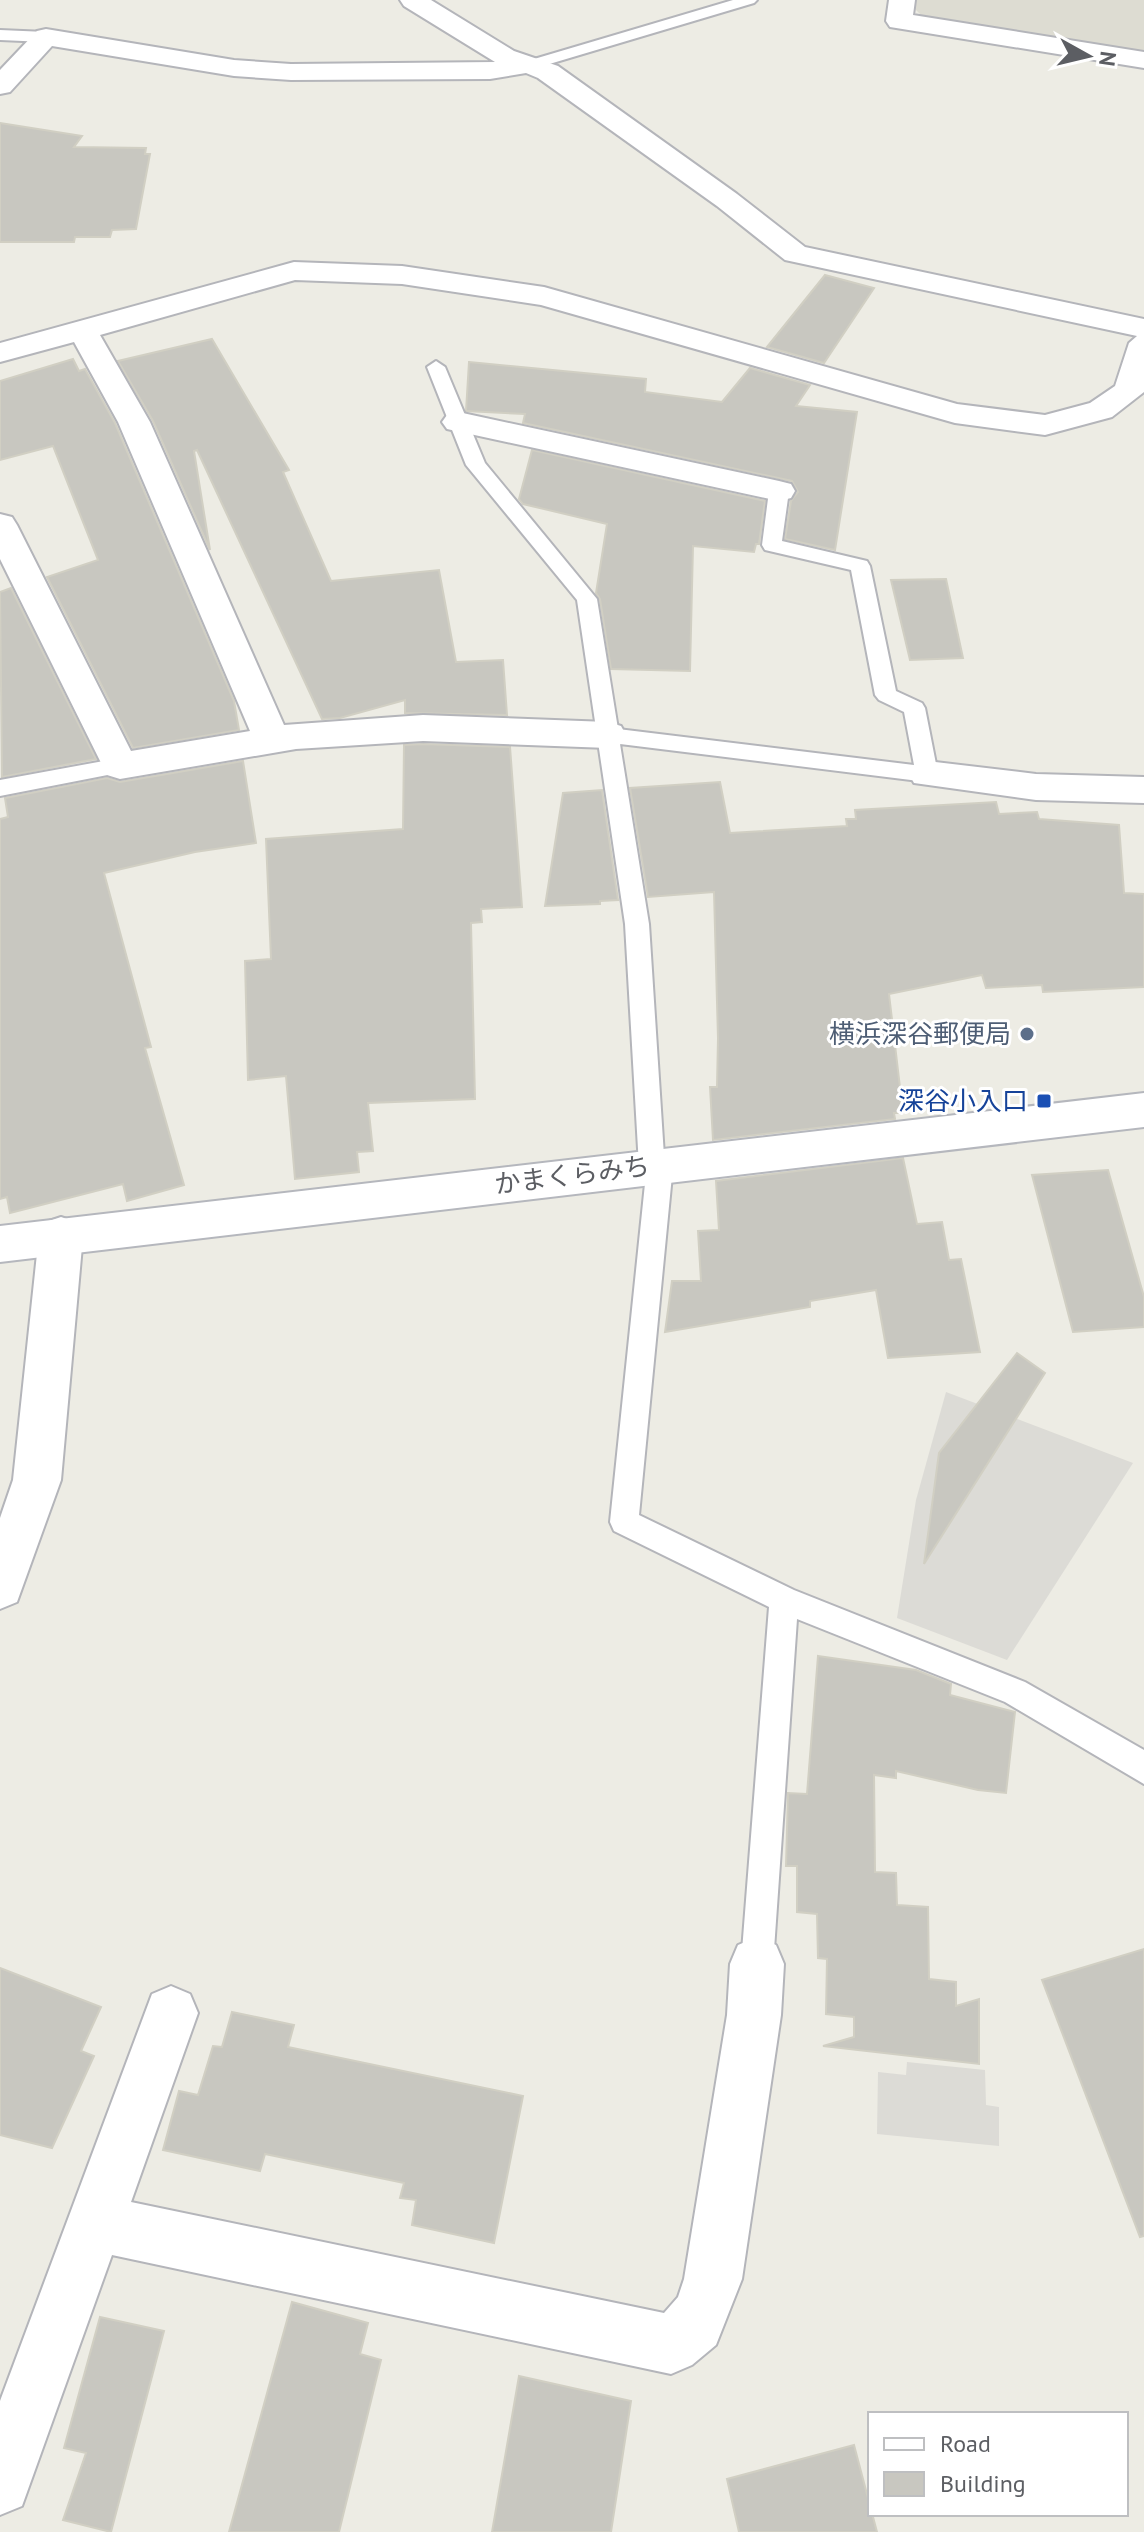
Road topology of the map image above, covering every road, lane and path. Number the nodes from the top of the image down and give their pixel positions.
1 (413, 0) edge
2 (749, 0) edge
3 (902, 0) edge
4 (0, 35) edge
5 (46, 37) junction
6 (1144, 60) edge
7 (530, 65) junction
8 (0, 86) edge
9 (1144, 328) edge
10 (82, 329) junction
11 (1144, 343) edge
12 (0, 353) edge
13 (436, 367) dead end
14 (458, 422) junction
15 (779, 491) joint
16 (0, 525) edge
17 (608, 735) junction
18 (272, 740) junction
19 (120, 766) junction
20 (927, 774) junction
21 (0, 788) edge
22 (1144, 790) edge
23 (1144, 1110) edge
24 (656, 1165) junction
25 (61, 1235) junction
26 (0, 1244) edge
27 (0, 1586) edge
28 (784, 1600) junction
29 (1144, 1769) edge
30 (757, 1964) joint
31 (171, 2013) dead end
32 (95, 2223) junction
33 (0, 2484) edge

1 - 7 street
2 - 7 lane
3 - 6 street
4 - 5 lane
5 - 7 street
5 - 8 street
7 - 9 street
10 - 11 street
10 - 12 street
10 - 18 street
13 - 14 lane
14 - 15 street
14 - 17 lane
15 - 20 lane
16 - 19 street
17 - 18 street
17 - 20 lane
17 - 24 lane
18 - 19 street
19 - 21 lane
20 - 22 street
23 - 24 street, かまくらみち
24 - 25 street, かまくらみち
24 - 28 lane
25 - 26 street, かまくらみち
25 - 27 street
28 - 29 lane
28 - 30 lane
30 - 32 street
31 - 32 street
32 - 33 street

